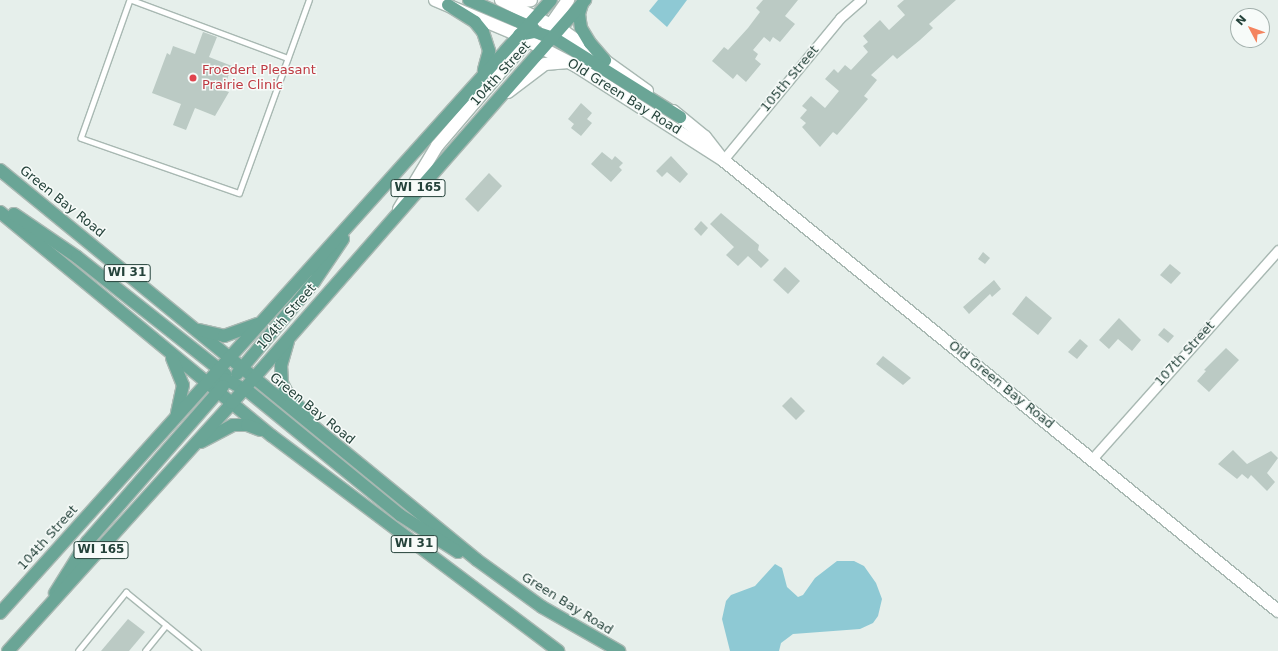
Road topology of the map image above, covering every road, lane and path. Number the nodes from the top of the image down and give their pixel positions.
1 (131, 0) edge
2 (309, 0) edge
3 (434, 0) edge
4 (469, 0) edge
5 (531, 0) edge
6 (551, 0) edge
7 (568, 0) edge
8 (861, 0) edge
9 (503, 1) edge
10 (584, 2) edge
11 (448, 5) junction
12 (537, 16) junction
13 (540, 32) junction
14 (542, 48) junction
15 (288, 58) junction
16 (605, 60) junction
17 (572, 64) junction
18 (481, 77) junction
19 (497, 99) junction
20 (680, 117) junction
21 (723, 160) junction
22 (0, 170) edge
23 (0, 206) edge
24 (363, 207) junction
25 (398, 210) junction
26 (0, 212) edge
27 (1278, 250) edge
28 (265, 319) junction
29 (191, 326) junction
30 (291, 334) junction
31 (163, 346) junction
32 (230, 360) junction
33 (231, 376) junction
34 (252, 379) junction
35 (208, 383) junction
36 (244, 389) junction
37 (219, 392) junction
38 (232, 403) junction
39 (177, 417) junction
40 (272, 436) junction
41 (324, 437) junction
42 (192, 448) junction
43 (1092, 459) junction
44 (490, 570) junction
45 (1278, 611) edge
46 (0, 613) edge
47 (42, 615) junction
48 (166, 625) junction
49 (8, 651) edge
50 (78, 651) edge
51 (145, 651) edge
52 (198, 651) edge
53 (558, 651) edge
54 (619, 651) edge

1 - 15 lane
1 - 15 lane
2 - 15 lane
3 - 11 street, Old Green Bay Road
4 - 13 main road
5 - 9 street
6 - 12 main road, 104th Street / WI 165
7 - 13 street
8 - 21 street, 105th Street
9 - 12 street
10 - 13 main road, 104th Street / WI 165
10 - 16 main road
11 - 13 street, Old Green Bay Road
11 - 18 main road
12 - 13 main road, 104th Street / WI 165
13 - 14 main road, 104th Street / WI 165
13 - 16 street, Old Green Bay Road
13 - 18 main road, 104th Street / WI 165
13 - 20 main road
13 - 25 street
14 - 17 street, Old Green Bay Road
14 - 19 main road, 104th Street / WI 165
16 - 20 street, Old Green Bay Road
17 - 19 street
17 - 21 street, Old Green Bay Road
18 - 24 main road, 104th Street / WI 165
19 - 25 main road, 104th Street / WI 165
20 - 21 street, Old Green Bay Road
21 - 43 street, Old Green Bay Road
22 - 29 main road, Green Bay Road / WI 31
23 - 33 main road
24 - 28 main road, 104th Street / WI 165
24 - 33 main road
25 - 30 main road, 104th Street / WI 165
26 - 31 main road, WI 31
27 - 43 street, 107th Street
28 - 29 main road
28 - 32 main road, 104th Street / WI 165
29 - 32 main road, Green Bay Road / WI 31
30 - 34 main road, 104th Street / WI 165
30 - 41 main road
31 - 35 main road, WI 31
31 - 39 main road
32 - 33 main road
33 - 34 main road
33 - 35 main road
33 - 36 main road
33 - 37 main road
33 - 38 main road
34 - 36 main road, 104th Street / WI 165
34 - 41 main road, Green Bay Road / WI 31
35 - 37 main road, WI 31
35 - 39 main road, 104th Street / WI 165
36 - 38 main road, 104th Street / WI 165
36 - 44 main road
37 - 38 main road, WI 31
37 - 47 main road
38 - 40 main road, WI 31
38 - 42 main road, 104th Street / WI 165
39 - 46 main road, 104th Street / WI 165
40 - 42 main road
40 - 53 main road, WI 31
41 - 44 main road, Green Bay Road / WI 31
42 - 47 main road, 104th Street / WI 165
43 - 45 street, Old Green Bay Road
44 - 54 main road, Green Bay Road / WI 31
47 - 49 main road, 104th Street / WI 165
48 - 50 lane
48 - 51 lane
48 - 52 lane

